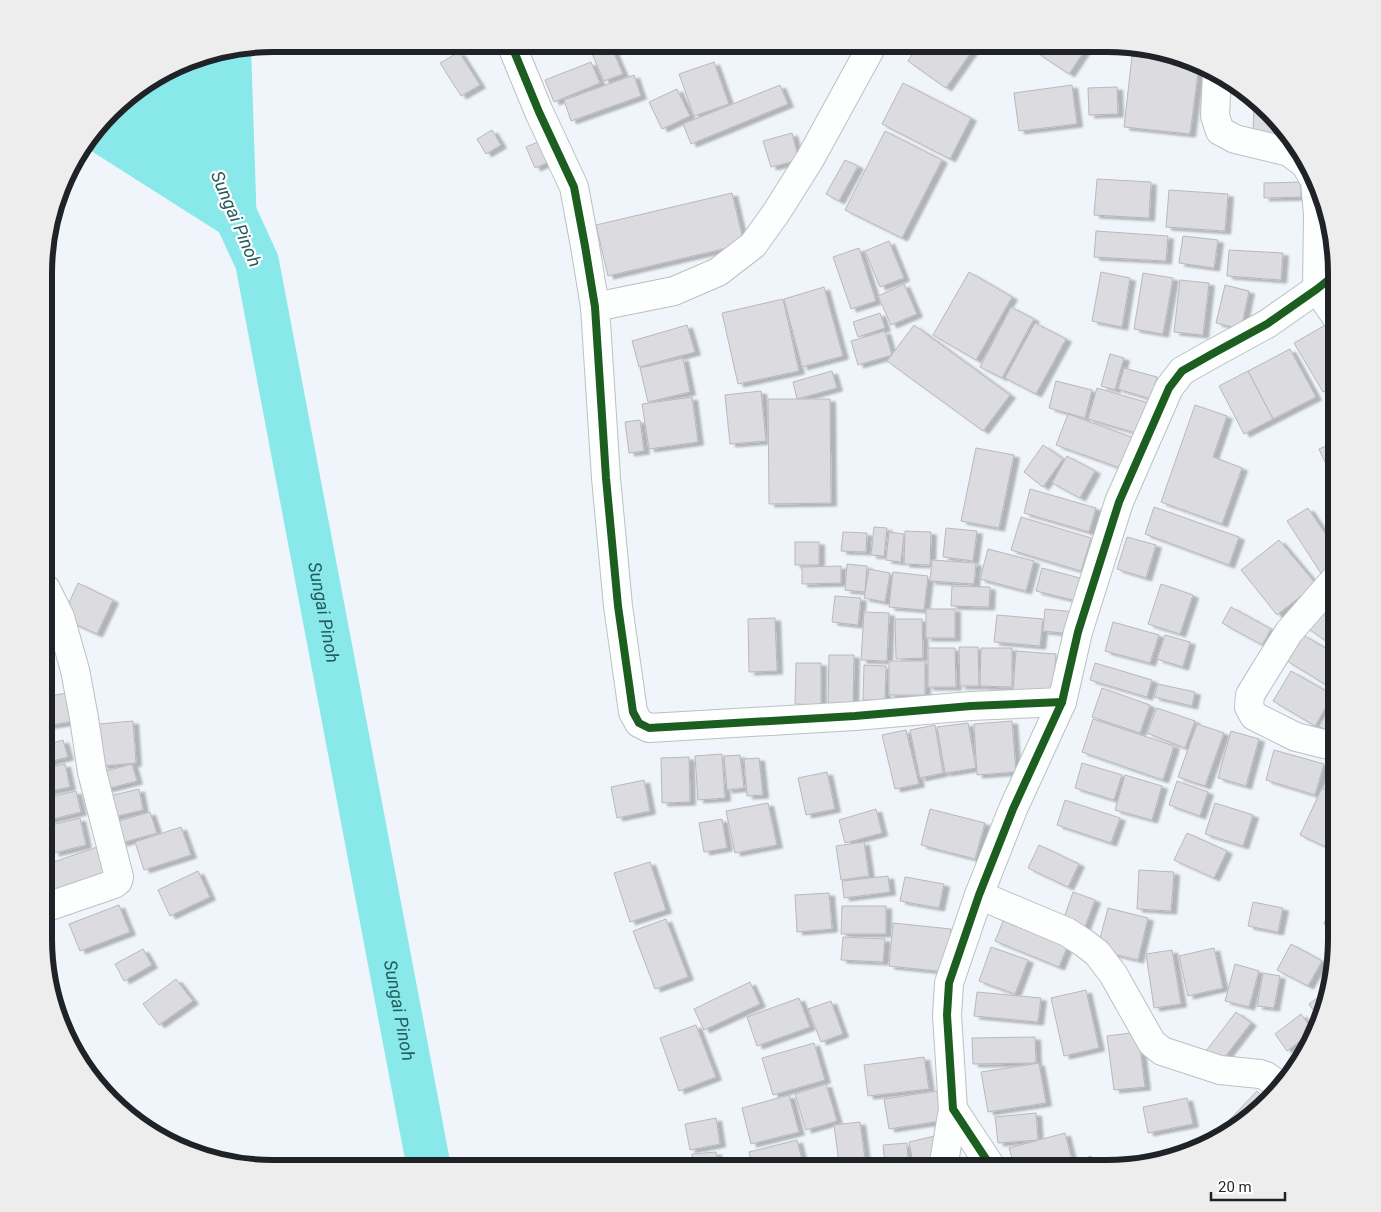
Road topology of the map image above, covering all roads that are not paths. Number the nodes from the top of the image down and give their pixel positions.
1 (514, 52) edge
2 (869, 52) edge
3 (1217, 81) edge
4 (1294, 156) edge
5 (1317, 203) edge
6 (1327, 281) edge
7 (595, 307) junction
8 (1328, 587) edge
9 (52, 600) edge
10 (1062, 702) junction
11 (1328, 744) edge
12 (979, 895) junction
13 (52, 905) edge
14 (1274, 1083) edge
15 (953, 1109) junction
16 (944, 1160) edge
17 (987, 1160) edge

1 - 7 street
2 - 7 street
3 - 4 street
5 - 6 street
6 - 10 street
7 - 10 street
8 - 11 street
9 - 13 street
10 - 12 street
12 - 14 street
12 - 15 street
15 - 16 street
15 - 17 street

